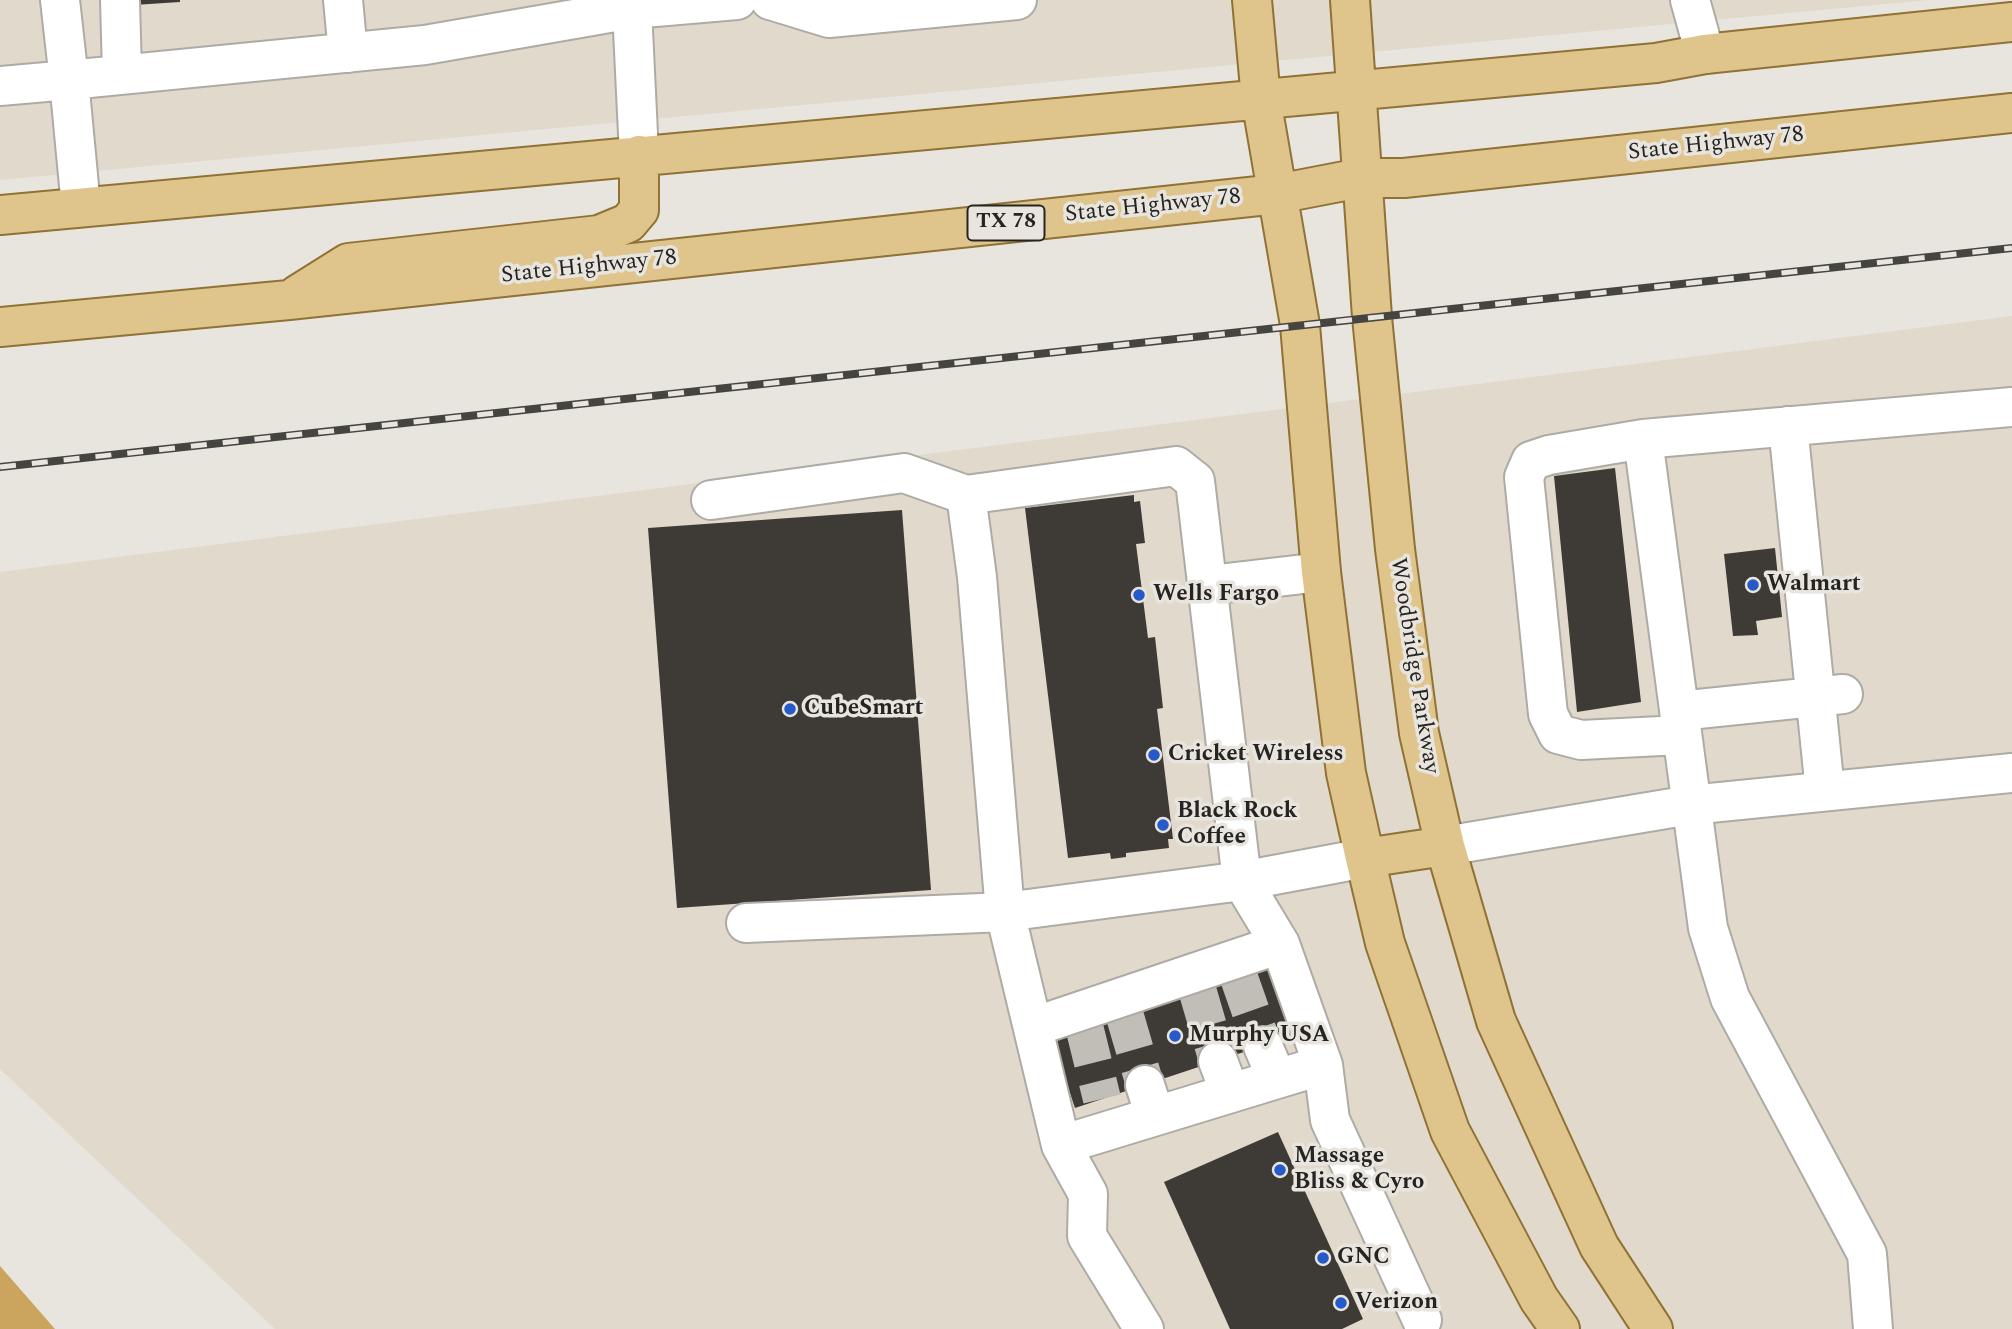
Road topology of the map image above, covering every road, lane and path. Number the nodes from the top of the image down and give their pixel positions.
1 (60, 0) edge
2 (120, 0) edge
3 (343, 0) edge
4 (737, 0) edge
5 (770, 0) edge
6 (1017, 0) edge
7 (1252, 0) edge
8 (1350, 0) edge
9 (1690, 0) edge
10 (962, 3) edge
11 (895, 6) edge
12 (632, 9) junction
13 (2008, 15) edge
14 (348, 53) junction
15 (1705, 54) junction
16 (122, 74) junction
17 (69, 79) junction
18 (0, 86) edge
19 (1356, 90) junction
20 (1261, 99) junction
21 (2012, 113) edge
22 (639, 155) junction
23 (1360, 178) junction
24 (1277, 194) junction
25 (81, 207) junction
26 (0, 215) edge
27 (289, 300) junction
28 (0, 327) edge
29 (2012, 407) edge
30 (1788, 426) junction
31 (1643, 439) junction
32 (966, 495) junction
33 (711, 500) dead end
34 (1321, 572) junction
35 (1209, 585) junction
36 (1829, 695) junction
37 (1680, 723) junction
38 (2012, 772) edge
39 (1825, 791) junction
40 (1690, 805) junction
41 (1445, 846) junction
42 (1365, 858) junction
43 (1242, 881) junction
44 (1005, 912) junction
45 (746, 923) dead end
46 (1280, 944) junction
47 (1033, 1027) junction
48 (1323, 1065) junction
49 (1061, 1145) junction
50 (1419, 1326) edge
51 (1144, 1329) edge
52 (1560, 1329) edge
53 (1653, 1329) edge
54 (1874, 1329) edge

1 - 17 lane
2 - 16 lane
3 - 14 lane
4 - 12 lane
5 - 11 lane
6 - 10 lane
7 - 20 main road
8 - 19 main road, Woodbridge Parkway
9 - 15 lane
10 - 11 lane
12 - 14 lane
12 - 22 lane
13 - 15 main road
14 - 16 lane
15 - 19 main road
16 - 17 lane
17 - 18 lane
17 - 25 lane
19 - 20 main road
19 - 23 main road, Woodbridge Parkway
20 - 22 main road
20 - 24 main road
21 - 23 main road, State Highway 78 / TX 78
22 - 25 main road
22 - 27 main road
23 - 24 main road, State Highway 78 / TX 78
23 - 41 main road, Woodbridge Parkway
24 - 27 main road, State Highway 78 / TX 78
24 - 34 main road
25 - 26 main road
27 - 28 main road, State Highway 78 / TX 78
29 - 30 lane
30 - 31 lane
30 - 36 lane
31 - 37 lane
31 - 37 lane
32 - 33 lane
32 - 35 lane
32 - 44 lane
34 - 35 lane
34 - 42 main road
35 - 43 lane
36 - 37 lane
36 - 39 lane
37 - 40 lane
38 - 39 lane
39 - 40 lane
40 - 41 lane
40 - 54 lane
41 - 42 main road
41 - 53 main road, Woodbridge Parkway
42 - 43 lane
42 - 52 main road
43 - 44 lane
43 - 46 lane
44 - 45 lane
44 - 47 lane
46 - 47 lane
46 - 48 lane
47 - 49 lane
48 - 49 lane
48 - 50 lane
49 - 51 lane

